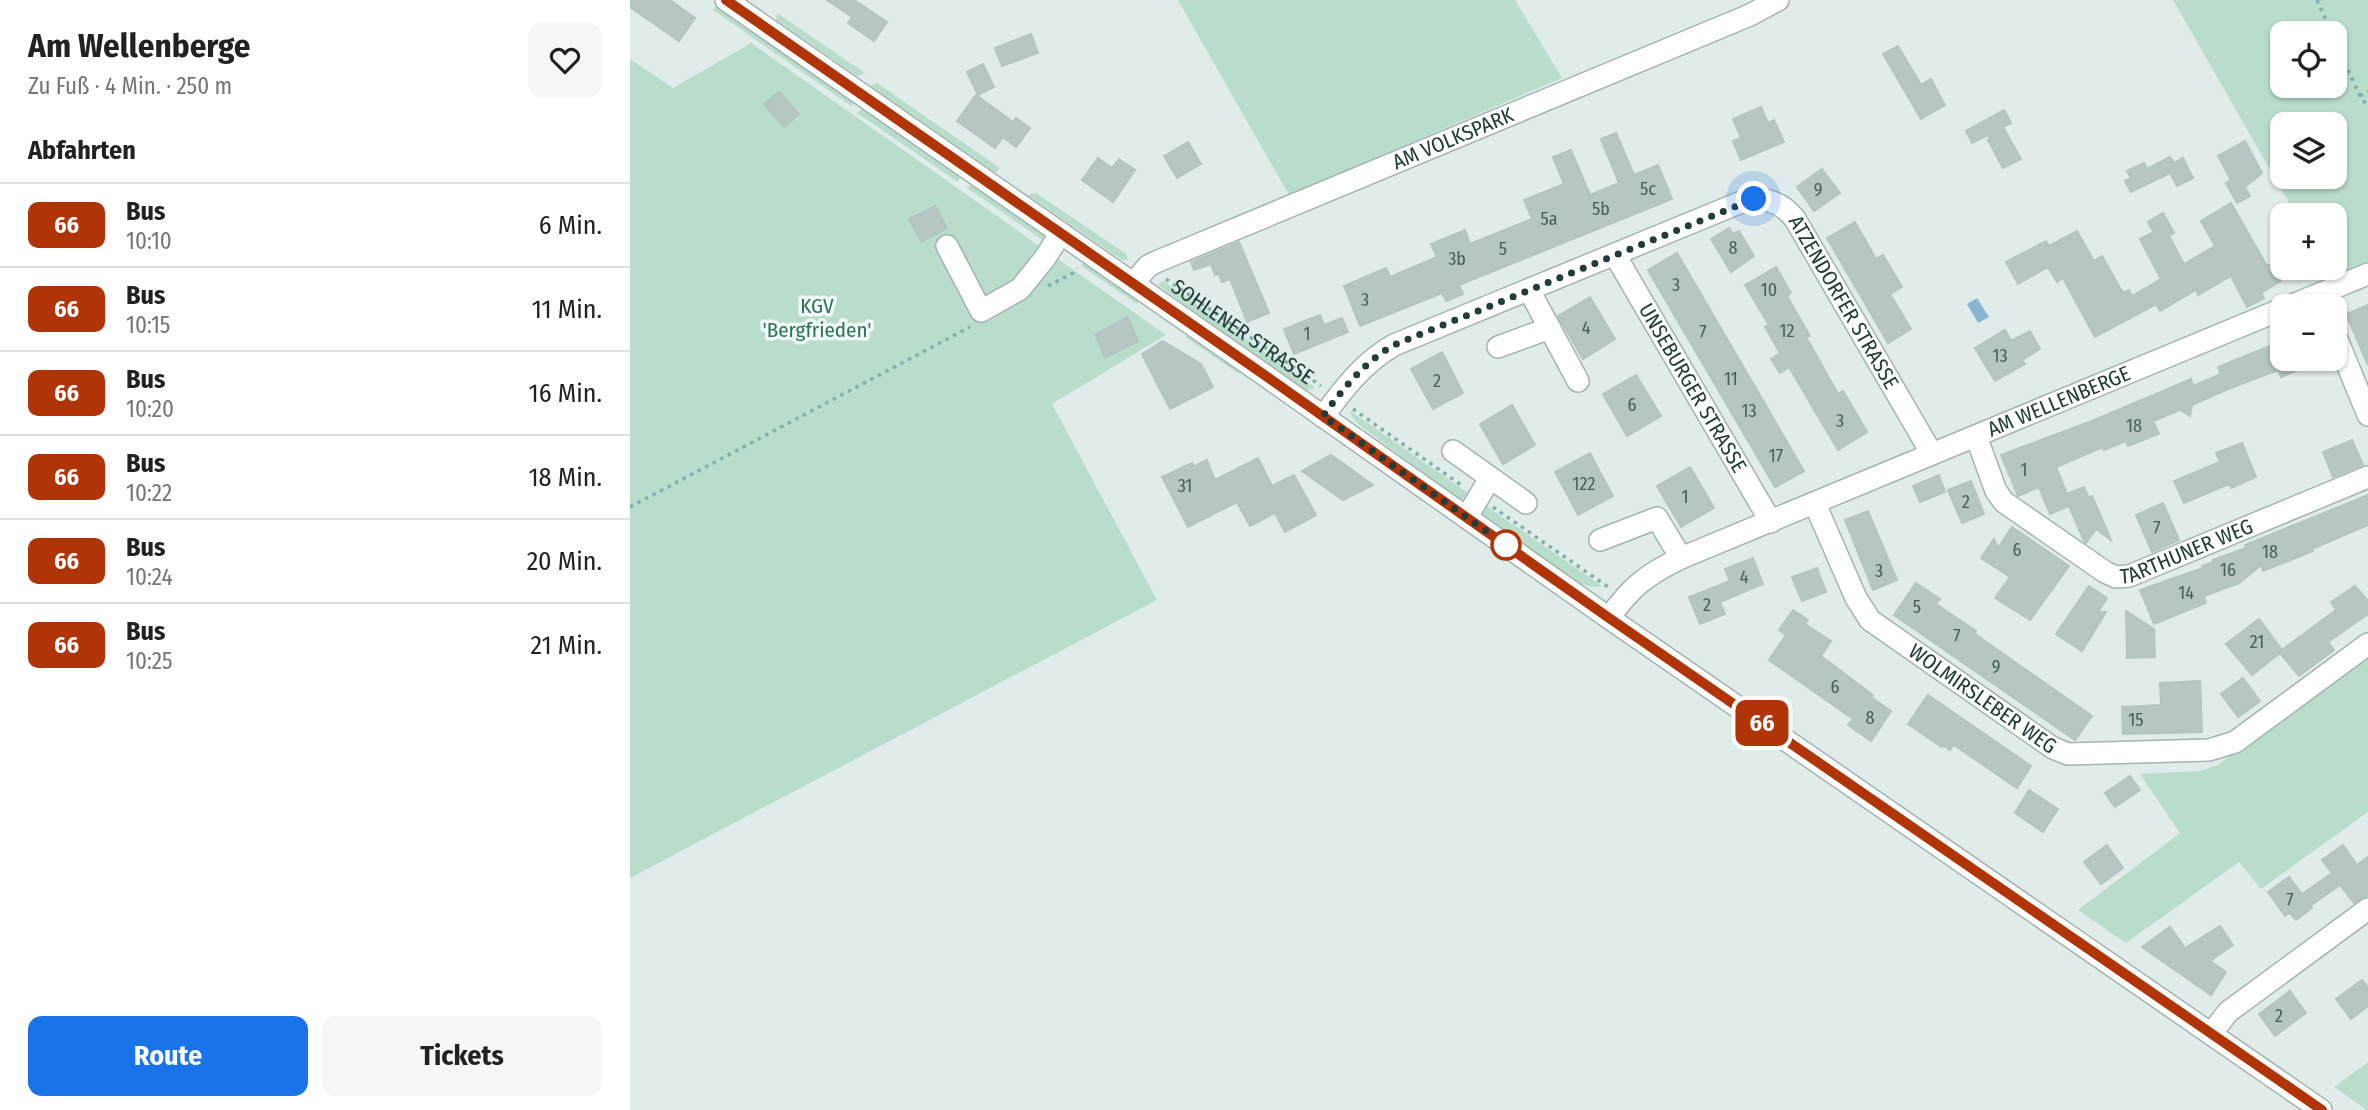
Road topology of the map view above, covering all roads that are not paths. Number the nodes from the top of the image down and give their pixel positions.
1 (726, 0) edge
2 (1778, 0) edge
3 (1061, 233) junction
4 (947, 246) dead end
5 (1615, 255) junction
6 (2368, 274) edge
7 (1133, 284) junction
8 (1529, 290) junction
9 (2332, 294) edge
10 (2270, 314) edge
11 (1550, 328) junction
12 (1498, 347) dead end
13 (2347, 364) edge
14 (1578, 380) dead end
15 (2368, 415) edge
16 (1323, 416) junction
17 (1976, 436) junction
18 (1453, 451) dead end
19 (1932, 454) junction
20 (2368, 477) edge
21 (1490, 478) junction
22 (1526, 503) dead end
23 (1815, 503) junction
24 (1467, 517) junction
25 (1771, 522) junction
26 (1600, 540) dead end
27 (1681, 558) junction
28 (1609, 618) junction
29 (2368, 644) edge
30 (2368, 909) edge
31 (2211, 1034) junction
32 (2321, 1110) edge

1 - 3 street, SOHLENER STRASSE
2 - 7 street, AM VOLKSPARK
3 - 4 street
3 - 7 street, SOHLENER STRASSE
5 - 8 street, ATZENDORFER STRASSE
5 - 19 street, ATZENDORFER STRASSE
5 - 25 street, UNSEBURGER STRASSE
6 - 9 street
7 - 16 street, SOHLENER STRASSE
8 - 11 street
8 - 16 street, ATZENDORFER STRASSE
10 - 17 street, AM WELLENBERGE
11 - 12 street
11 - 14 street
13 - 15 street
16 - 24 street, SOHLENER STRASSE
17 - 19 street, AM WELLENBERGE
17 - 20 street, TARTHUNER WEG
18 - 21 street
19 - 23 street, AM WELLENBERGE
21 - 22 street
21 - 24 street
23 - 25 street, AM WELLENBERGE
23 - 29 street, WOLMIRSLEBER WEG
24 - 28 street, SOHLENER STRASSE
25 - 27 street, AM WELLENBERGE
26 - 27 street
27 - 28 street, AM WELLENBERGE
28 - 31 street, SOHLENER STRASSE
30 - 31 street
31 - 32 street, SOHLENER STRASSE

